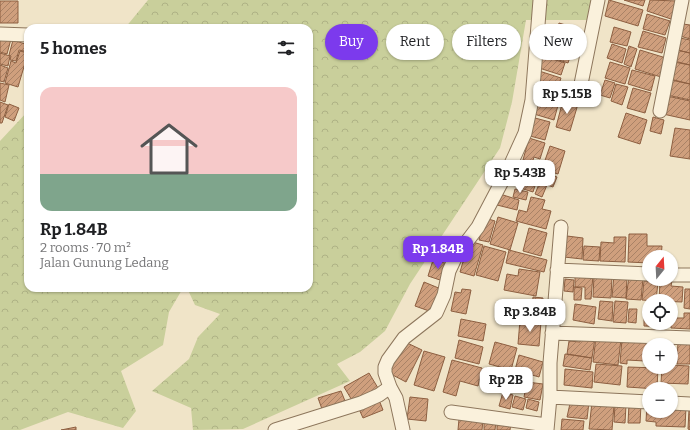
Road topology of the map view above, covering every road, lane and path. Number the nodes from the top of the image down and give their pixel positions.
1 (540, 0) edge
2 (598, 0) edge
3 (682, 0) edge
4 (0, 34) edge
5 (24, 35) edge
6 (581, 84) dead end
7 (660, 111) dead end
8 (561, 227) dead end
9 (557, 270) junction
10 (642, 274) edge
11 (678, 275) edge
12 (690, 276) edge
13 (552, 334) junction
14 (690, 338) edge
15 (390, 388) junction
16 (550, 397) junction
17 (642, 402) edge
18 (678, 403) edge
19 (690, 404) edge
20 (451, 412) dead end
21 (547, 427) edge
22 (275, 430) edge
23 (403, 430) edge

1 - 15 street
2 - 6 street
3 - 7 street
4 - 5 street
8 - 9 street
9 - 10 street
9 - 13 street
11 - 12 street
13 - 14 street
13 - 16 street
15 - 22 street
15 - 23 street
16 - 17 street
16 - 21 street
18 - 19 street
20 - 21 street

